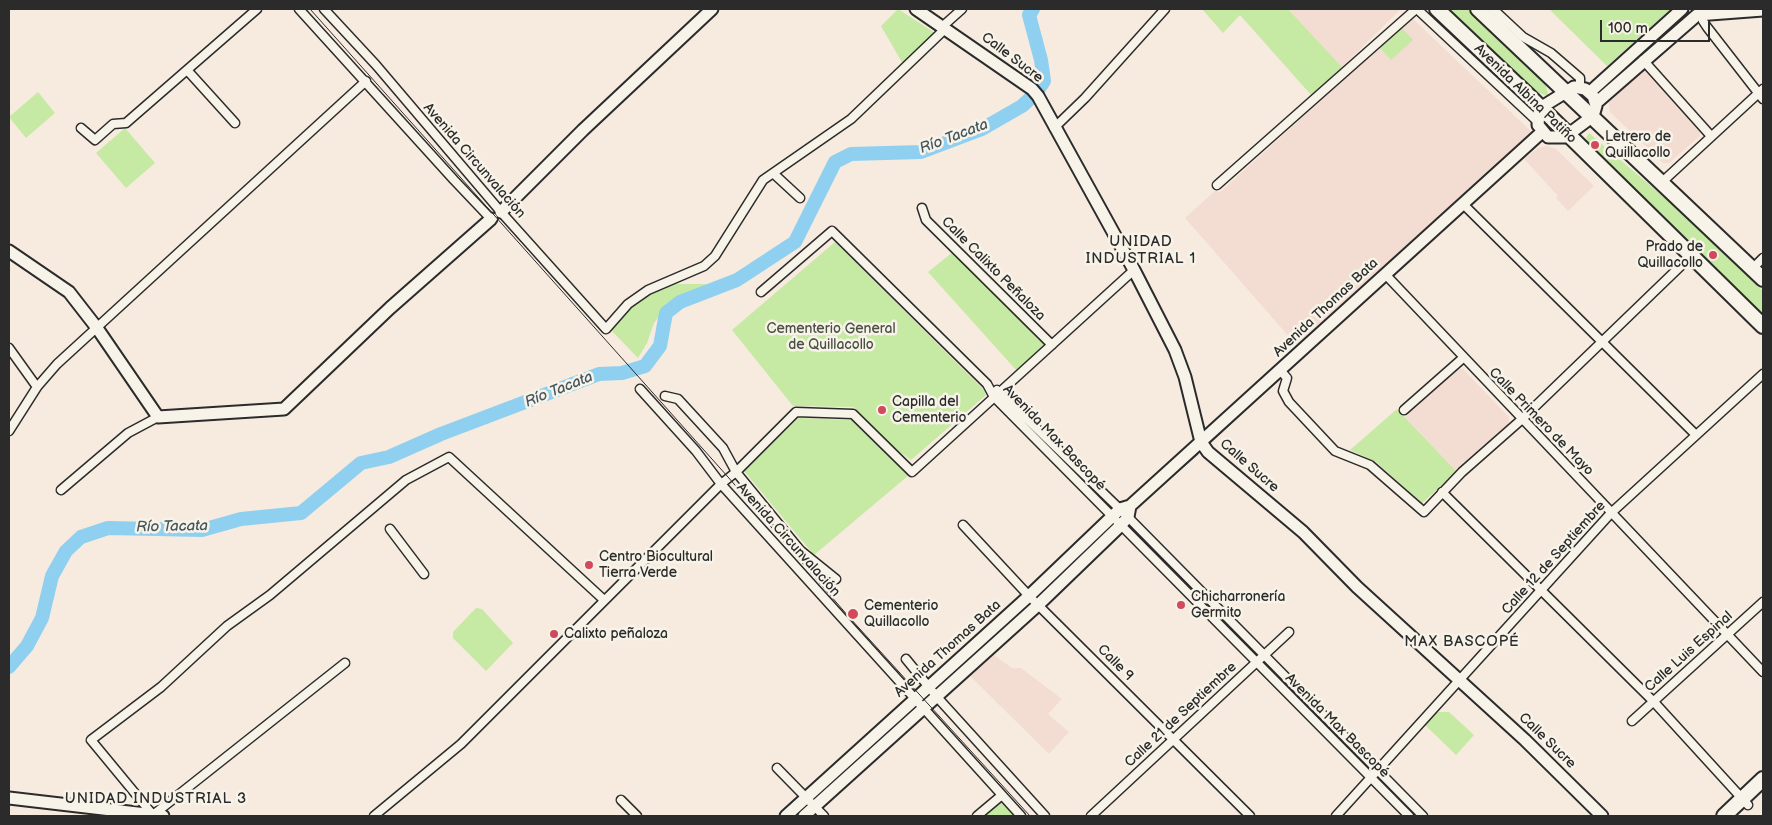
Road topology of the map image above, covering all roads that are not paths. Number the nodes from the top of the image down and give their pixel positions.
1 (257, 9) edge
2 (299, 9) edge
3 (324, 9) edge
4 (712, 9) edge
5 (916, 9) edge
6 (962, 9) edge
7 (1165, 9) edge
8 (1417, 9) edge
9 (1437, 9) edge
10 (1478, 9) edge
11 (1493, 9) edge
12 (1682, 9) edge
13 (1763, 10) edge
14 (1701, 11) edge
15 (944, 27) junction
16 (1643, 60) junction
17 (187, 70) junction
18 (366, 81) junction
19 (1585, 90) junction
20 (1565, 91) junction
21 (1762, 94) edge
22 (1596, 103) junction
23 (1592, 118) junction
24 (1540, 121) junction
25 (235, 123) dead end
26 (81, 128) dead end
27 (1054, 128) junction
28 (1568, 135) junction
29 (1711, 136) junction
30 (774, 174) junction
31 (1662, 183) junction
32 (1217, 185) dead end
33 (800, 198) dead end
34 (1463, 204) junction
35 (922, 208) dead end
36 (501, 212) junction
37 (491, 219) junction
38 (9, 251) edge
39 (1690, 256) junction
40 (1763, 258) edge
41 (1753, 268) junction
42 (1134, 270) junction
43 (1385, 274) junction
44 (1763, 279) edge
45 (762, 292) dead end
46 (1763, 326) edge
47 (97, 328) junction
48 (1603, 340) junction
49 (1052, 345) junction
50 (9, 348) edge
51 (1463, 358) junction
52 (1280, 370) junction
53 (1763, 374) edge
54 (987, 384) junction
55 (37, 387) junction
56 (640, 389) dead end
57 (1001, 392) junction
58 (665, 396) dead end
59 (994, 398) junction
60 (1404, 410) dead end
61 (158, 417) junction
62 (1521, 420) junction
63 (9, 431) edge
64 (1696, 435) junction
65 (1201, 442) junction
66 (736, 472) junction
67 (720, 484) junction
68 (61, 490) dead end
69 (1442, 492) junction
70 (1611, 513) junction
71 (1122, 515) junction
72 (963, 525) dead end
73 (390, 529) dead end
74 (424, 574) dead end
75 (836, 579) dead end
76 (1541, 591) junction
77 (1029, 596) junction
78 (604, 600) junction
79 (1763, 602) edge
80 (1038, 605) junction
81 (1289, 632) dead end
82 (1728, 634) junction
83 (1263, 656) junction
84 (906, 660) dead end
85 (1256, 662) junction
86 (345, 664) dead end
87 (1763, 672) edge
88 (1460, 680) junction
89 (928, 687) junction
90 (937, 697) junction
91 (914, 699) junction
92 (1654, 702) junction
93 (923, 709) junction
94 (1632, 721) dead end
95 (1174, 739) junction
96 (777, 768) dead end
97 (1378, 771) junction
98 (1371, 778) junction
99 (1763, 779) edge
100 (1763, 791) edge
101 (1002, 795) junction
102 (9, 798) edge
103 (807, 798) junction
104 (621, 800) dead end
105 (1745, 802) junction
106 (815, 806) junction
107 (158, 815) edge
108 (374, 816) edge
109 (637, 816) edge
110 (786, 816) edge
111 (804, 816) edge
112 (824, 816) edge
113 (978, 816) edge
114 (1021, 816) edge
115 (1045, 816) edge
116 (1091, 816) edge
117 (1250, 816) edge
118 (1336, 816) edge
119 (1409, 816) edge
120 (1423, 816) edge
121 (1602, 816) edge
122 (1724, 816) edge
123 (1737, 816) edge

1 - 17 street
2 - 18 street, Avenida Circunvalación
3 - 36 street, Avenida Circunvalación
4 - 36 main road
5 - 15 main road, Calle Sucre
6 - 15 street
7 - 27 street
8 - 24 street
8 - 32 street
9 - 24 highway, Avenida Albina Patiño
10 - 20 highway, Avenida Albina Patiño
11 - 19 street
12 - 19 main road
13 - 14 main road
14 - 16 main road
14 - 21 street
15 - 27 main road, Calle Sucre
15 - 30 street
16 - 22 main road
16 - 29 street
17 - 25 street
17 - 26 street
18 - 37 street, Avenida Circunvalación
18 - 47 street
19 - 20 main road
19 - 22 main road
20 - 23 highway, Avenida Albina Patiño
20 - 24 main road, Avenida Thomas Bata
21 - 29 street
22 - 23 main road
23 - 28 main road
23 - 31 highway, Avenida Albina Patiño
24 - 28 highway, Avenida Albina Patiño
24 - 28 main road
24 - 34 main road, Avenida Thomas Bata
27 - 42 main road, Calle Sucre
28 - 39 highway, Avenida Albina Patiño
29 - 31 street
30 - 33 street
30 - 36 street, Avenida Circunvalación
31 - 41 highway, Avenida Albina Patiño
34 - 43 main road, Avenida Thomas Bata
34 - 48 street
35 - 49 street, Calle Calixto Peñaloza
36 - 37 street
37 - 61 main road
38 - 47 main road
39 - 46 highway, Avenida Albina Patiño
39 - 48 street
40 - 41 street
41 - 44 highway, Avenida Albina Patiño
42 - 49 street
42 - 65 main road, Calle Sucre
43 - 51 street, Calle Primero de Mayo
43 - 52 main road, Avenida Thomas Bata
45 - 54 street
47 - 55 street
47 - 61 main road
48 - 62 street
48 - 64 street
49 - 57 street
50 - 55 street
51 - 60 street
51 - 62 street, Calle Primero de Mayo
52 - 65 main road, Avenida Thomas Bata
52 - 69 street
53 - 64 street, Calle 12 de Septiembre
54 - 57 street, Avenida Max Bascopé
54 - 59 street, Avenida Max Bascopé
55 - 63 street
56 - 67 street, Avenida Circunvalación
57 - 59 street
57 - 71 street, Avenida Max Bascopé
58 - 66 street, Avenida Circunvalación
59 - 66 street
59 - 71 street, Avenida Max Bascopé
61 - 68 street
62 - 69 street
62 - 70 street, Calle Primero de Mayo
64 - 70 street, Calle 12 de Septiembre
65 - 71 main road, Avenida Thomas Bata
65 - 88 main road, Calle Sucre
66 - 67 street
66 - 75 street, Avenida Circunvalación
67 - 78 street
67 - 91 street, Avenida Circunvalación
69 - 76 street
70 - 76 street, Calle 12 de Septiembre
70 - 82 street, Calle Primero de Mayo
71 - 77 main road, Avenida Thomas Bata
71 - 80 main road, Avenida Thomas Bata
71 - 83 street, Avenida Max Bascopé
71 - 85 street, Avenida Max Bascopé
72 - 77 street, Calle 9
73 - 74 street
76 - 88 street, Calle 12 de Septiembre
76 - 92 street
77 - 80 street, Calle 9
77 - 89 main road, Avenida Thomas Bata
78 - 107 street
78 - 108 street
79 - 82 street, Calle Luis Espinal
80 - 90 main road, Avenida Thomas Bata
80 - 95 street, Calle 9
81 - 83 street, Calle 21 de Septiembre
82 - 87 street, Calle Primero de Mayo
82 - 92 street, Calle Luis Espinal
83 - 85 street, Calle 21 de Septiembre
83 - 97 street, Avenida Max Bascopé
84 - 89 street
85 - 95 street, Calle 21 de Septiembre
85 - 98 street, Avenida Max Bascopé
86 - 107 street
88 - 97 street, Calle 12 de Septiembre
88 - 121 main road, Calle Sucre
89 - 90 street
89 - 91 main road, Avenida Thomas Bata
90 - 93 main road, Avenida Thomas Bata
90 - 115 street
91 - 93 street, Avenida Circunvalación
91 - 103 main road, Avenida Thomas Bata
92 - 94 street, Calle Luis Espinal
92 - 105 street
93 - 101 street, Avenida Circunvalación
93 - 106 main road, Avenida Thomas Bata
95 - 116 street, Calle 21 de Septiembre
95 - 117 street, Calle 9
96 - 103 street
97 - 98 street, Calle 12 de Septiembre
97 - 120 street, Avenida Max Bascopé
98 - 118 street, Calle 12 de Septiembre
98 - 119 street, Avenida Max Bascopé
99 - 105 highway
100 - 105 highway
101 - 113 street
101 - 114 street, Avenida Circunvalación
102 - 107 main road
103 - 106 street
103 - 110 main road, Avenida Thomas Bata
104 - 109 street
105 - 122 highway
105 - 123 highway
106 - 111 main road, Avenida Thomas Bata
106 - 112 street

